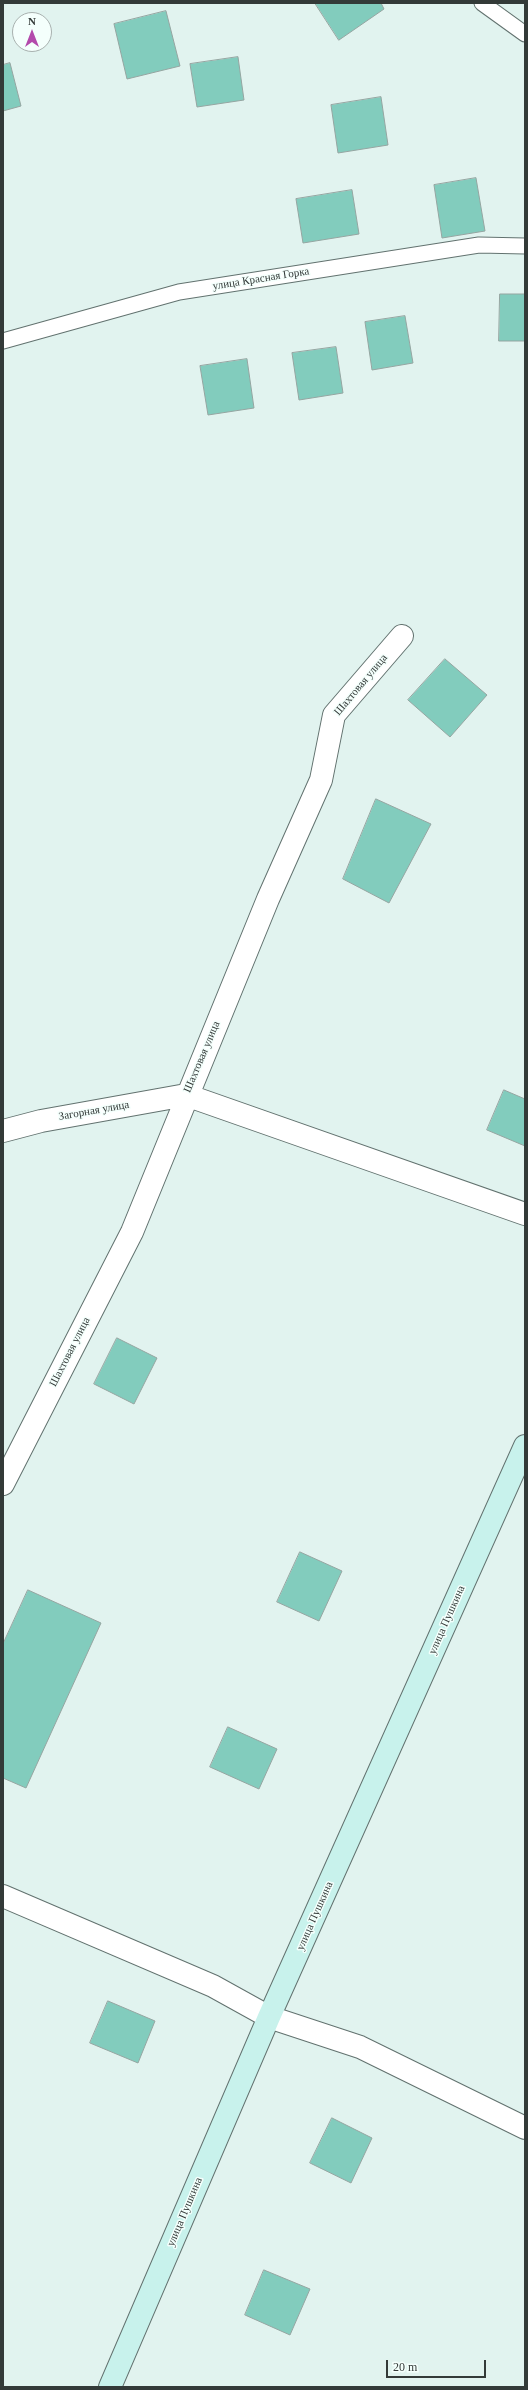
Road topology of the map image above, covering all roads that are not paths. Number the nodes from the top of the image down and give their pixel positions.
1 (482, 3) edge
2 (525, 34) edge
3 (525, 246) edge
4 (3, 341) edge
5 (402, 636) dead end
6 (186, 1095) junction
7 (3, 1130) edge
8 (525, 1214) edge
9 (525, 1446) edge
10 (3, 1484) edge
11 (3, 1896) edge
12 (269, 2017) junction
13 (525, 2128) edge
14 (110, 2387) edge

1 - 2 lane
3 - 4 lane, улица Красная Горка
5 - 6 street, Шахтовая улица
6 - 7 street, Загорная улица
6 - 8 street
6 - 10 street, Шахтовая улица
9 - 12 street, улица Пушкина
11 - 12 street
12 - 13 street
12 - 14 street, улица Пушкина

